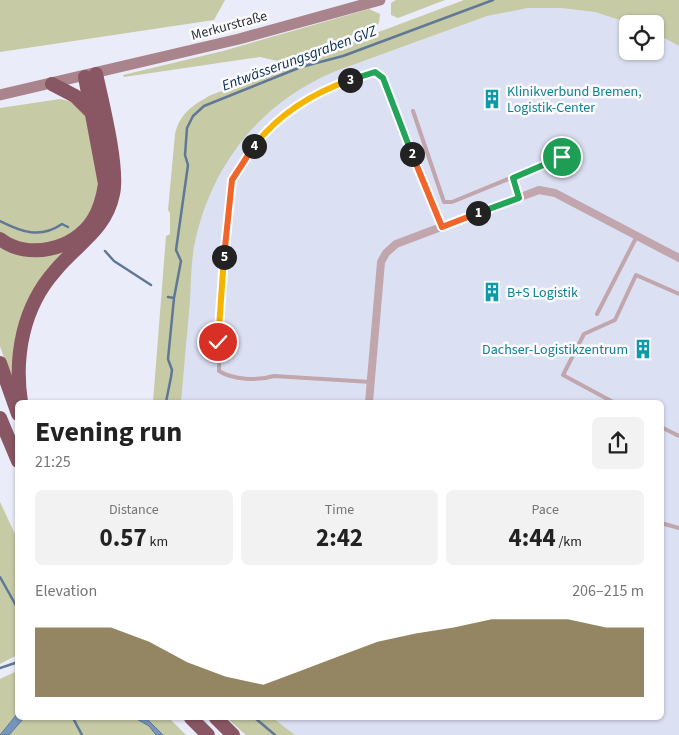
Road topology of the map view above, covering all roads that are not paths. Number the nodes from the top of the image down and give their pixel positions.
1 (380, 0) edge
2 (90, 75) junction
3 (52, 84) junction
4 (0, 95) edge
5 (412, 111) dead end
6 (92, 113) junction
7 (562, 157) dead end
8 (513, 178) junction
9 (519, 198) junction
10 (442, 227) junction
11 (637, 236) junction
12 (0, 240) edge
13 (679, 258) edge
14 (679, 294) edge
15 (596, 314) dead end
16 (0, 363) edge
17 (371, 382) junction
18 (21, 400) edge
19 (369, 400) edge
20 (609, 400) edge
21 (15, 406) edge
22 (0, 418) edge
23 (664, 428) edge
24 (679, 436) edge
25 (15, 455) edge
26 (664, 524) edge
27 (679, 528) edge
28 (193, 720) edge
29 (218, 720) edge
30 (208, 735) edge
31 (233, 735) edge

1 - 2 street, Merkurstraße
2 - 3 street, Merkurstraße
2 - 6 highway
2 - 18 highway
3 - 4 street, Merkurstraße
3 - 6 highway
5 - 8 lane
6 - 12 highway
7 - 8 lane
8 - 9 lane
9 - 10 street
9 - 11 street
10 - 17 street
10 - 17 lane
11 - 13 street
11 - 15 lane
14 - 20 lane
16 - 21 highway
17 - 19 street
22 - 25 highway
23 - 24 lane
26 - 27 lane
28 - 30 highway
29 - 31 highway

